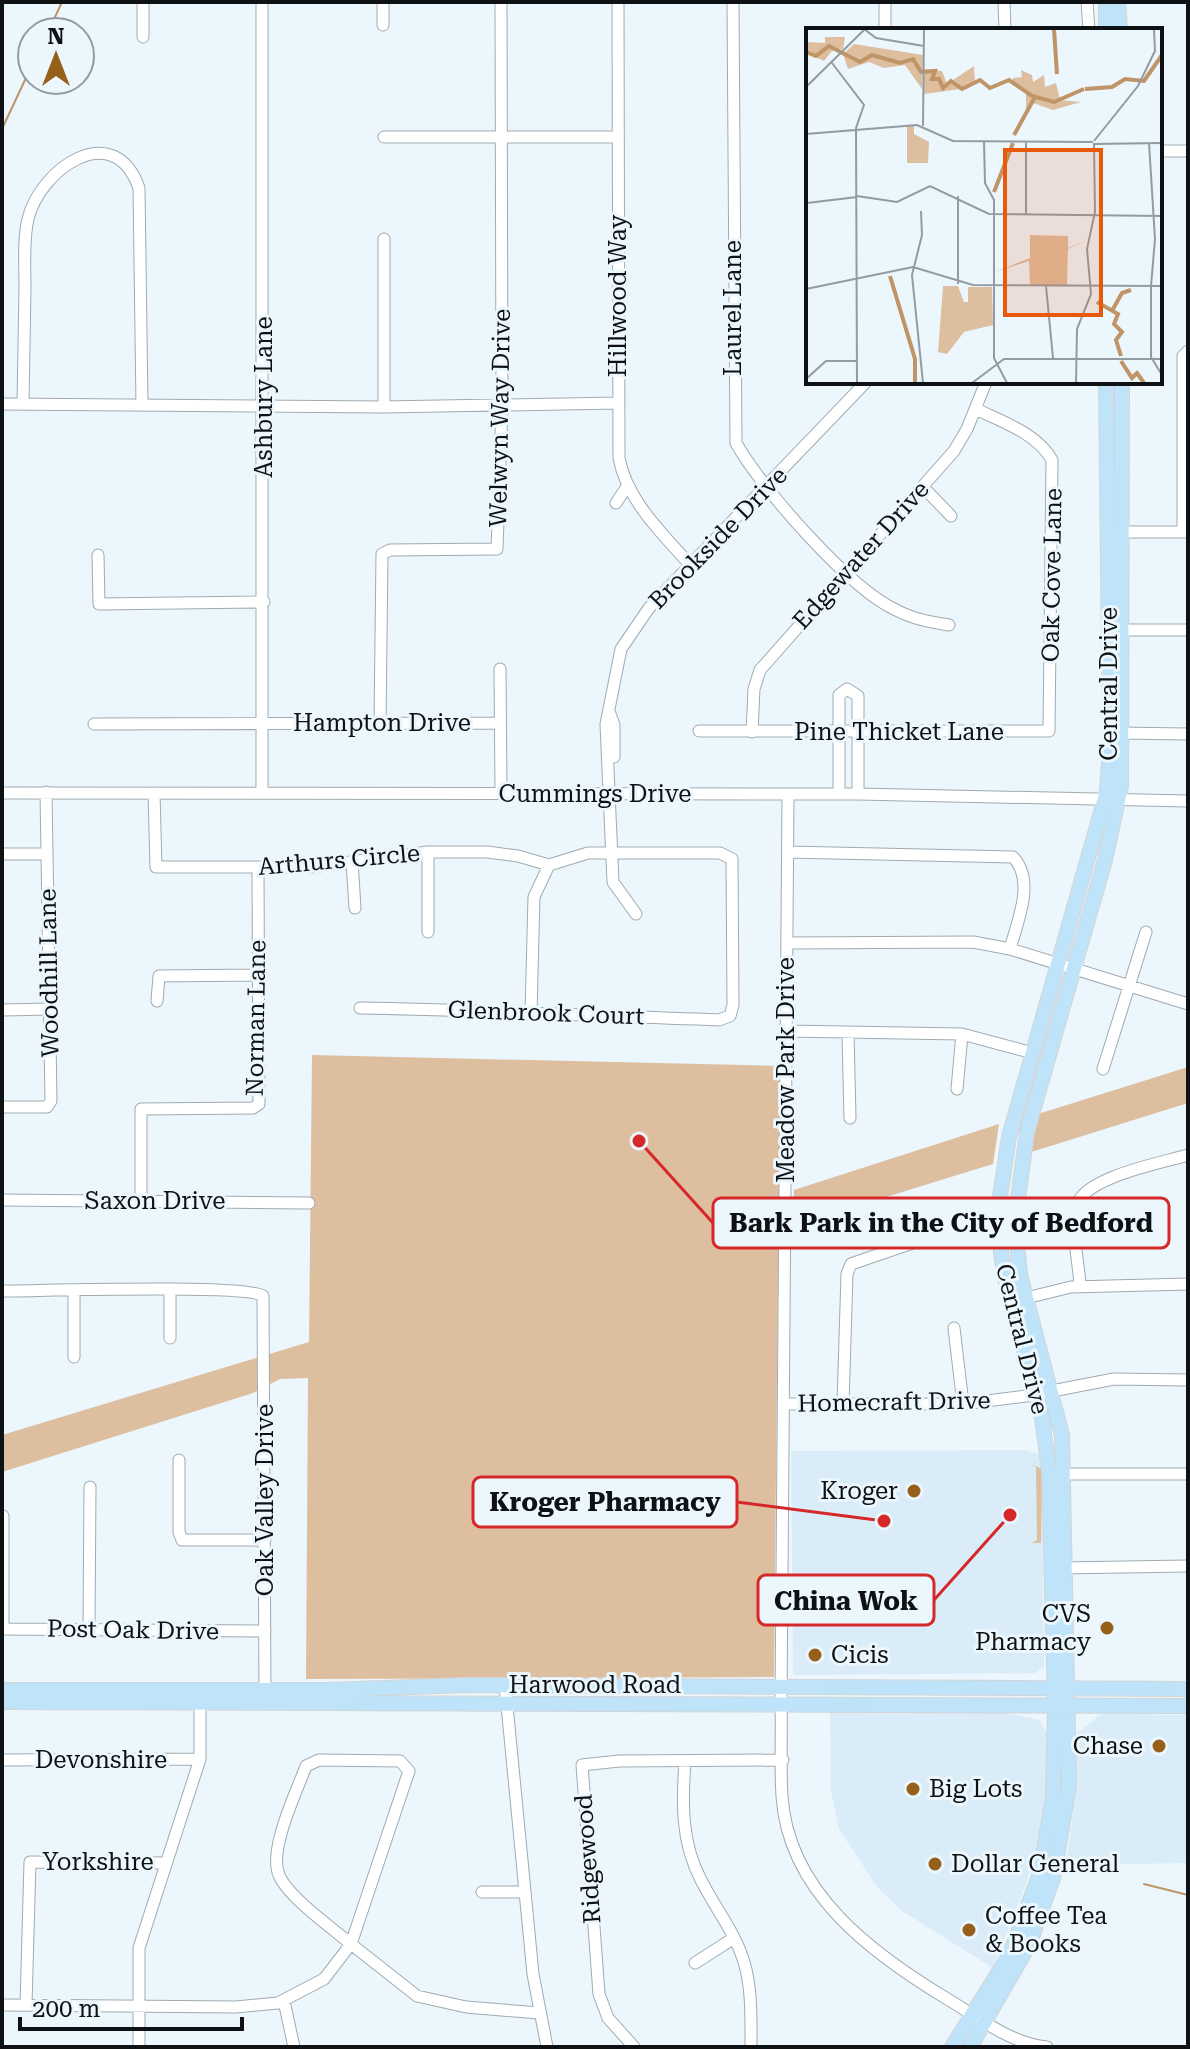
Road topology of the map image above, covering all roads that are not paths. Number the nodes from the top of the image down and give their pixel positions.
1 (143, 2) edge
2 (262, 2) edge
3 (383, 2) edge
4 (501, 2) edge
5 (618, 2) edge
6 (733, 2) edge
7 (885, 2) edge
8 (1004, 2) edge
9 (1087, 2) edge
10 (1106, 2) edge
11 (1118, 2) edge
12 (383, 25) dead end
13 (885, 28) edge
14 (1005, 28) edge
15 (1089, 28) edge
16 (1106, 28) edge
17 (1120, 28) edge
18 (143, 37) dead end
19 (384, 137) dead end
20 (502, 137) junction
21 (618, 137) junction
22 (1162, 151) edge
23 (1188, 151) edge
24 (384, 239) dead end
25 (1185, 353) edge
26 (864, 384) edge
27 (985, 384) edge
28 (1106, 384) edge
29 (1122, 384) edge
30 (618, 403) junction
31 (2, 404) edge
32 (23, 404) junction
33 (142, 405) junction
34 (502, 405) junction
35 (264, 406) junction
36 (384, 407) junction
37 (976, 409) junction
38 (628, 485) junction
39 (768, 486) junction
40 (923, 487) junction
41 (616, 503) dead end
42 (951, 516) dead end
43 (1116, 532) junction
44 (1185, 532) edge
45 (98, 555) dead end
46 (691, 566) junction
47 (847, 573) junction
48 (264, 602) junction
49 (949, 625) dead end
50 (1116, 630) junction
51 (1188, 630) edge
52 (500, 669) dead end
53 (263, 723) junction
54 (380, 723) junction
55 (500, 723) junction
56 (94, 724) dead end
57 (858, 730) junction
58 (699, 731) dead end
59 (838, 731) junction
60 (752, 732) junction
61 (1046, 733) joint
62 (1116, 733) junction
63 (1188, 734) edge
64 (46, 792) junction
65 (2, 793) edge
66 (154, 793) junction
67 (262, 793) junction
68 (501, 793) junction
69 (610, 793) junction
70 (839, 794) junction
71 (858, 794) junction
72 (788, 795) junction
73 (1112, 801) junction
74 (1188, 801) edge
75 (428, 852) junction
76 (788, 852) junction
77 (609, 853) junction
78 (2, 854) edge
79 (46, 854) junction
80 (352, 861) junction
81 (549, 865) junction
82 (258, 868) junction
83 (355, 908) dead end
84 (636, 914) dead end
85 (428, 932) dead end
86 (1146, 932) dead end
87 (787, 943) junction
88 (1010, 949) junction
89 (1067, 969) junction
90 (259, 975) junction
91 (1129, 985) junction
92 (157, 1001) dead end
93 (1188, 1004) edge
94 (360, 1008) dead end
95 (50, 1009) junction
96 (2, 1010) edge
97 (531, 1013) junction
98 (786, 1031) junction
99 (848, 1034) junction
100 (962, 1034) junction
101 (1033, 1053) junction
102 (1103, 1069) dead end
103 (957, 1089) dead end
104 (2, 1107) edge
105 (850, 1118) dead end
106 (1188, 1155) edge
107 (2, 1200) edge
108 (141, 1200) junction
109 (309, 1203) dead end
110 (999, 1220) junction
111 (1015, 1221) junction
112 (1188, 1284) edge
113 (1080, 1286) junction
114 (2, 1291) edge
115 (74, 1291) junction
116 (170, 1291) junction
117 (1026, 1298) junction
118 (954, 1328) dead end
119 (170, 1338) dead end
120 (74, 1357) dead end
121 (1188, 1380) edge
122 (1052, 1391) junction
123 (1035, 1394) junction
124 (784, 1404) junction
125 (843, 1404) junction
126 (963, 1404) junction
127 (179, 1460) dead end
128 (1065, 1474) junction
129 (1188, 1474) edge
130 (90, 1487) dead end
131 (3, 1516) edge
132 (265, 1540) junction
133 (1188, 1566) edge
134 (1050, 1568) junction
135 (1066, 1568) junction
136 (2, 1629) edge
137 (89, 1630) junction
138 (265, 1631) junction
139 (505, 1685) junction
140 (781, 1685) junction
141 (912, 1686) junction
142 (1062, 1688) junction
143 (1188, 1689) edge
144 (2, 1690) edge
145 (200, 1697) junction
146 (265, 1697) junction
147 (2, 1702) edge
148 (508, 1704) junction
149 (913, 1704) junction
150 (781, 1705) junction
151 (1062, 1705) junction
152 (1188, 1706) edge
153 (200, 1759) junction
154 (2, 1760) edge
155 (783, 1760) junction
156 (685, 1761) junction
157 (166, 1863) junction
158 (482, 1892) dead end
159 (525, 1892) junction
160 (734, 1938) junction
161 (351, 1944) junction
162 (695, 1963) dead end
163 (284, 2001) junction
164 (2, 2005) edge
165 (26, 2005) junction
166 (137, 2006) junction
167 (539, 2013) junction
168 (979, 2018) junction
169 (139, 2047) edge
170 (294, 2047) edge
171 (547, 2047) edge
172 (634, 2047) edge
173 (751, 2047) edge
174 (952, 2047) edge
175 (970, 2047) edge
176 (1047, 2047) edge

1 - 18 street
2 - 35 street, Ashbury Lane
3 - 12 street
4 - 20 street, Welwyn Way Drive
5 - 21 street, Hillwood Way
6 - 39 street, Laurel Lane
7 - 13 street
8 - 14 street
9 - 15 street
10 - 16 main road
11 - 17 main road
19 - 20 street
20 - 21 street
20 - 34 street, Welwyn Way Drive
21 - 30 street, Hillwood Way
22 - 23 street
24 - 36 street
25 - 44 street
26 - 39 street, Brookside Drive
27 - 37 street, Edgewater Drive
28 - 43 main road, Central Drive
29 - 43 main road, Central Drive
30 - 34 street
30 - 38 street, Hillwood Way
31 - 32 street
32 - 33 street
32 - 33 street
33 - 35 street
34 - 36 street
34 - 54 street, Welwyn Way Drive
35 - 36 street
35 - 48 street, Ashbury Lane
37 - 40 street, Edgewater Drive
37 - 61 street, Oak Cove Lane
38 - 41 street
38 - 46 street, Hillwood Way
39 - 46 street, Brookside Drive
39 - 47 street, Laurel Lane
40 - 42 street
40 - 47 street, Edgewater Drive
43 - 44 street
43 - 50 main road, Central Drive
45 - 48 street
46 - 69 street, Brookside Drive
47 - 49 street, Laurel Lane
47 - 60 street, Edgewater Drive
48 - 53 street, Ashbury Lane
50 - 51 street
50 - 62 main road, Central Drive
52 - 55 street
53 - 54 street, Hampton Drive
53 - 56 street, Hampton Drive
53 - 67 street, Ashbury Lane
54 - 55 street, Hampton Drive
55 - 68 street
57 - 59 street, Pine Thicket Lane
57 - 59 street
57 - 61 street, Pine Thicket Lane
57 - 71 street
58 - 60 street, Pine Thicket Lane
59 - 60 street, Pine Thicket Lane
59 - 70 street
62 - 63 street
62 - 73 main road, Central Drive
64 - 65 street, Cummings Drive
64 - 66 street, Cummings Drive
64 - 79 street, Woodhill Lane
66 - 67 street, Cummings Drive
66 - 82 street, Arthurs Circle
67 - 68 street, Cummings Drive
68 - 69 street, Cummings Drive
69 - 72 street, Cummings Drive
69 - 77 street, Brookside Drive
70 - 71 street, Cummings Drive
70 - 72 street, Cummings Drive
71 - 73 street, Cummings Drive
72 - 76 street, Meadow Park Drive
73 - 74 street, Cummings Drive
73 - 89 main road, Central Drive
75 - 80 street, Arthurs Circle
75 - 81 street, Arthurs Circle
75 - 85 street
76 - 87 street, Meadow Park Drive
76 - 88 street
77 - 81 street
77 - 84 street, Brookside Drive
77 - 97 street, Glenbrook Court
78 - 79 street
79 - 95 street, Woodhill Lane
80 - 82 street, Arthurs Circle
80 - 83 street
81 - 97 street
82 - 90 street, Norman Lane
86 - 91 street
87 - 88 street
87 - 98 street, Meadow Park Drive
88 - 89 street
89 - 91 street
89 - 101 main road, Central Drive
89 - 111 main road, Central Drive
90 - 92 street
90 - 108 street, Norman Lane
91 - 93 street
91 - 102 street
94 - 97 street, Glenbrook Court
95 - 96 street
95 - 104 street, Woodhill Lane
98 - 99 street
98 - 124 street, Meadow Park Drive
99 - 100 street
99 - 105 street
100 - 101 street
100 - 103 street
101 - 110 main road, Central Drive
106 - 113 street
107 - 108 street, Saxon Drive
108 - 109 street, Saxon Drive
110 - 111 street
110 - 123 main road, Central Drive
110 - 125 street
111 - 117 main road, Central Drive
112 - 113 street
113 - 117 street
114 - 115 street
115 - 116 street
115 - 120 street
116 - 119 street
116 - 132 street, Oak Valley Drive
117 - 122 main road, Central Drive
118 - 126 street
121 - 122 street, Homecraft Drive
122 - 123 street, Homecraft Drive
122 - 128 main road, Central Drive
123 - 126 street, Homecraft Drive
123 - 134 main road, Central Drive
124 - 125 street, Homecraft Drive
124 - 140 street, Meadow Park Drive
125 - 126 street, Homecraft Drive
127 - 132 street
128 - 129 street
128 - 135 main road, Central Drive
130 - 137 street
131 - 136 street
132 - 138 street, Oak Valley Drive
133 - 135 street
134 - 135 street
134 - 142 main road, Central Drive
135 - 142 main road, Central Drive
136 - 137 street, Post Oak Drive
137 - 138 street, Post Oak Drive
138 - 146 street, Oak Valley Drive
139 - 140 main road, Harwood Road
139 - 146 main road, Harwood Road
139 - 148 street
140 - 141 main road, Harwood Road
140 - 150 street, Meadow Park Drive
141 - 142 main road, Harwood Road
141 - 149 main road
142 - 143 main road, Harwood Road
142 - 151 main road, Central Drive
144 - 145 main road, Harwood Road
145 - 146 main road, Harwood Road
145 - 147 main road, Harwood Road
145 - 153 street
146 - 148 main road, Harwood Road
148 - 150 main road, Harwood Road
148 - 159 street
149 - 150 main road, Harwood Road
149 - 151 main road, Harwood Road
150 - 155 street, Meadow Park Drive
151 - 152 main road, Harwood Road
151 - 168 main road, Central Drive
153 - 154 street, Devonshire
153 - 157 street
155 - 156 street, Ridgewood
155 - 168 street, Meadow Park Drive
156 - 160 street
156 - 172 street, Ridgewood
157 - 165 street, Yorkshire
157 - 166 street
158 - 159 street
159 - 167 street
160 - 162 street
160 - 173 street
161 - 161 street
161 - 163 street
161 - 167 street
163 - 166 street
163 - 170 street
164 - 165 street
165 - 166 street
166 - 169 street
167 - 171 street
168 - 174 main road, Central Drive
168 - 175 main road, Central Drive
168 - 176 street, Meadow Park Drive

